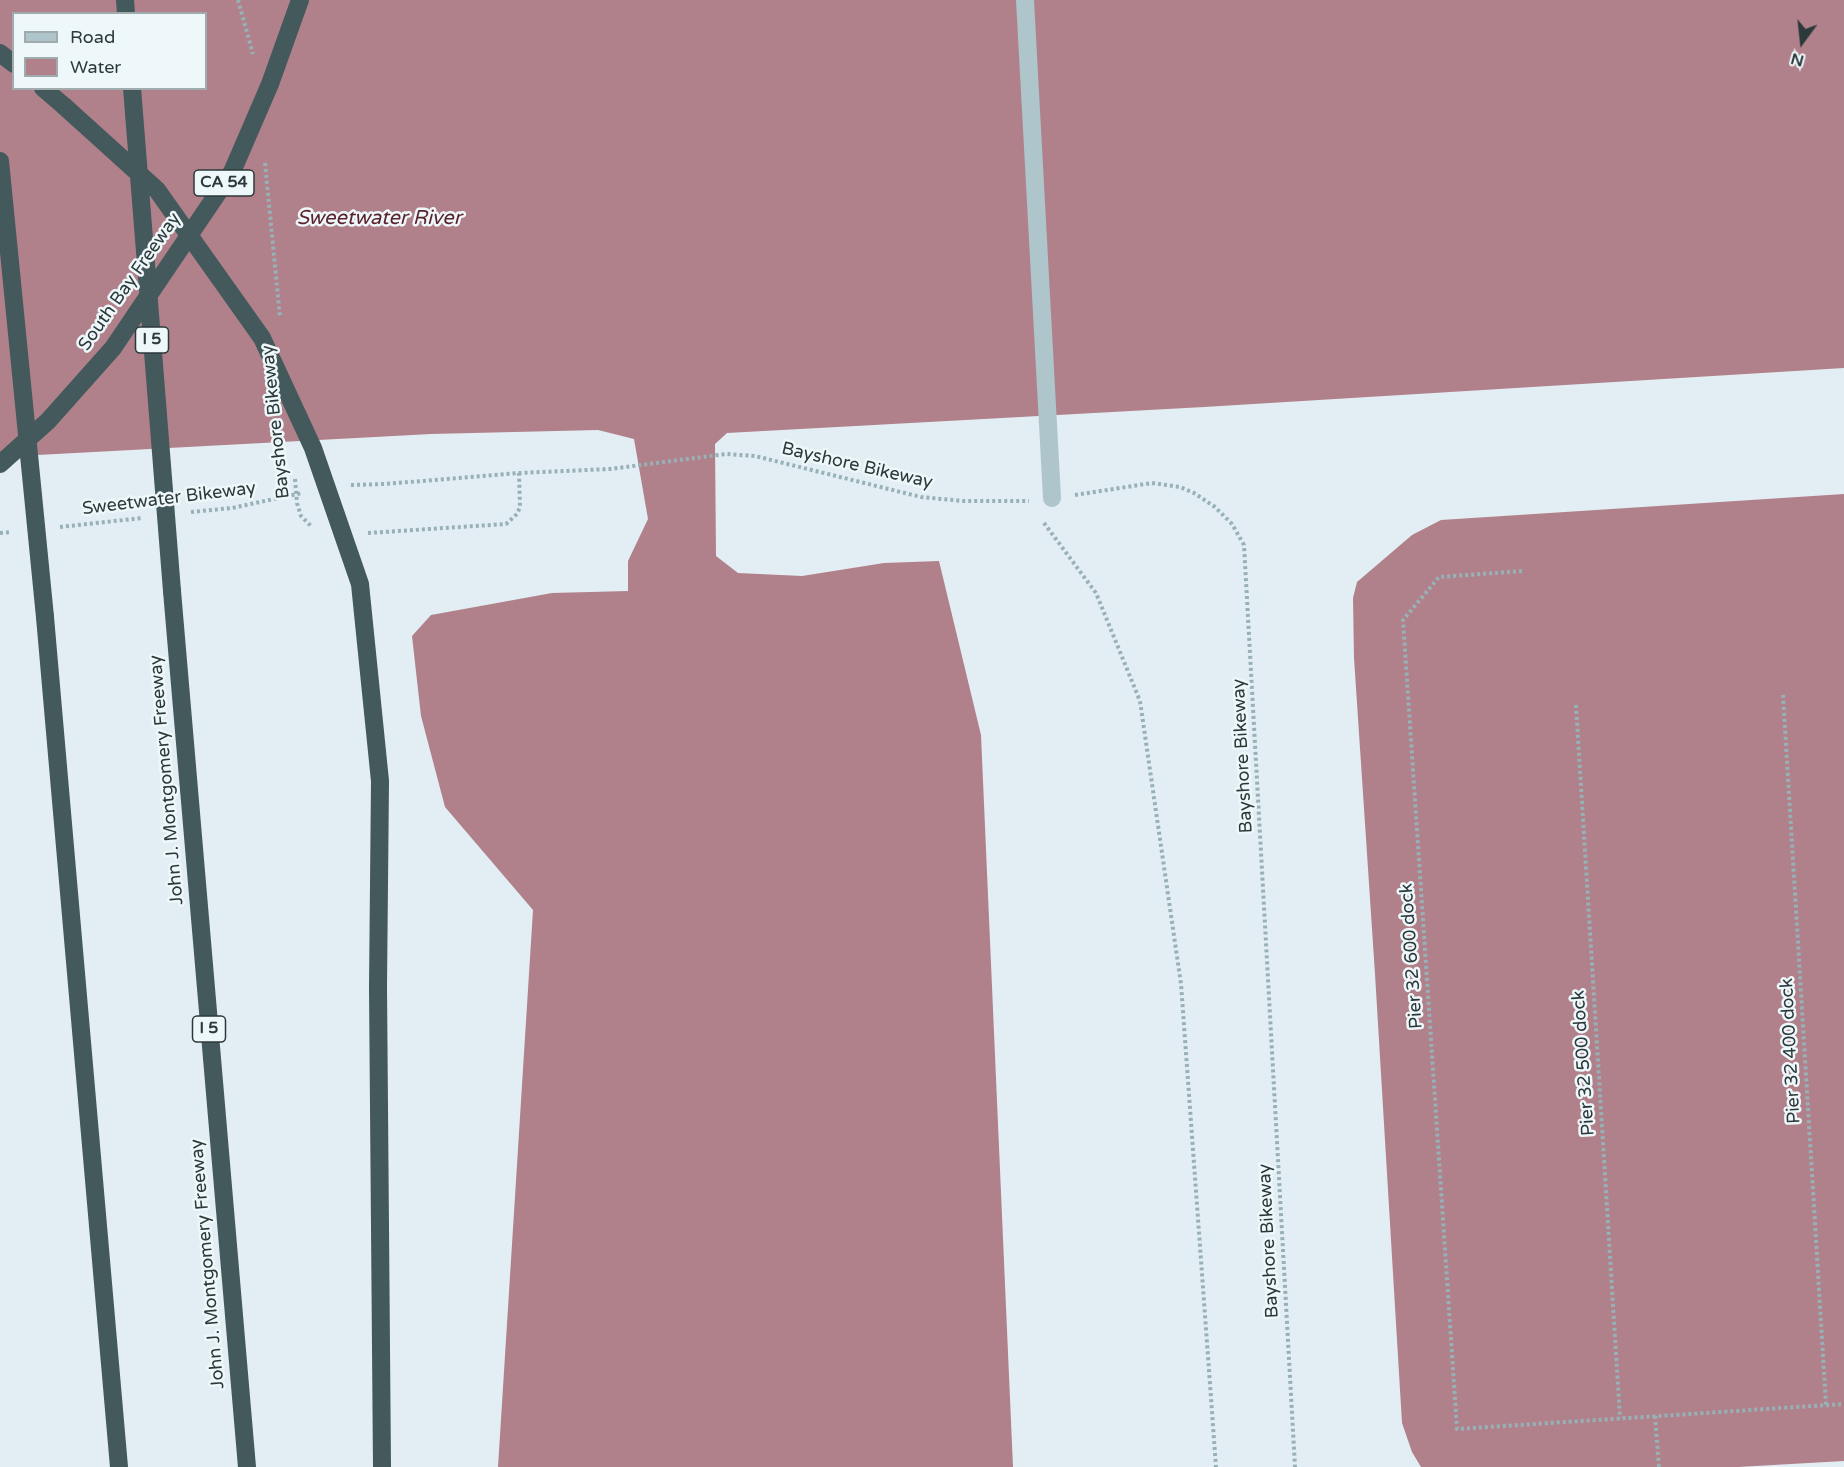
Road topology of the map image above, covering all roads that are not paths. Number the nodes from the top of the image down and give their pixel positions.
1 (300, 0) edge
2 (1025, 0) edge
3 (0, 53) edge
4 (12, 62) edge
5 (45, 90) edge
6 (132, 90) edge
7 (0, 161) edge
8 (0, 464) edge
9 (1052, 498) road end
10 (119, 1467) edge
11 (247, 1467) edge
12 (382, 1467) edge

1 - 8 highway, South Bay Freeway / CA 54, bridge
2 - 9 lane
3 - 4 highway
5 - 12 highway, bridge
6 - 11 highway, John J. Montgomery Freeway / I 5, bridge
7 - 10 highway, bridge

